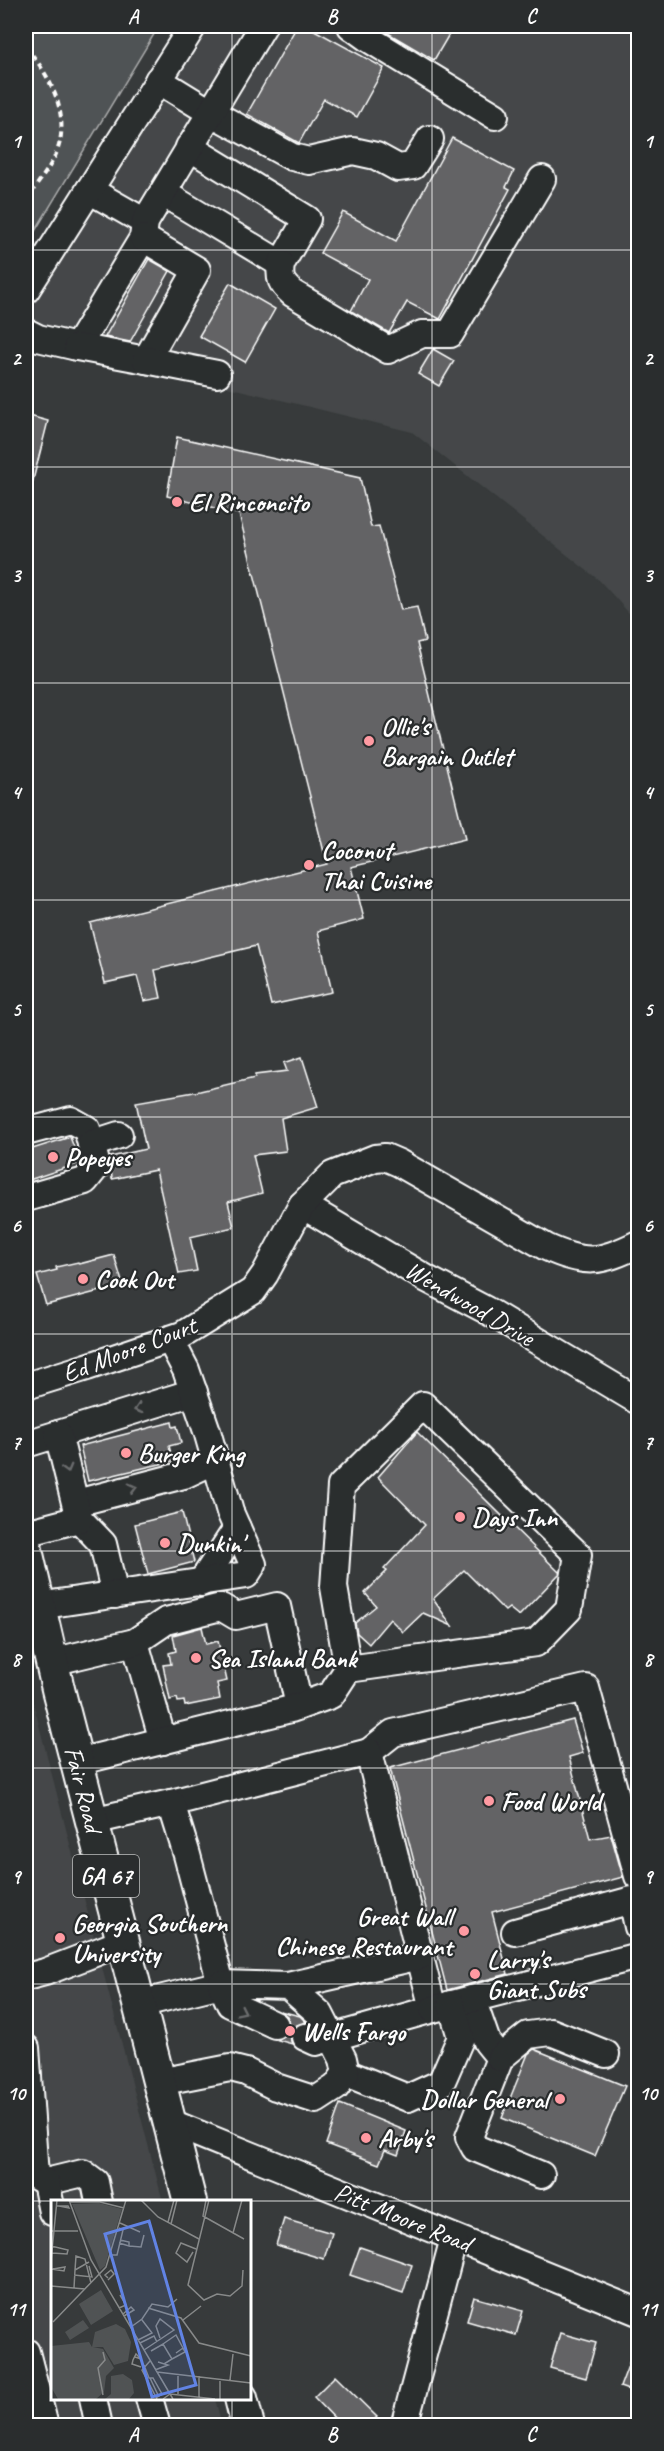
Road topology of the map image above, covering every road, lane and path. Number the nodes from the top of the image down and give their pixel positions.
1 (193, 26) edge
2 (263, 26) edge
3 (351, 26) edge
4 (26, 47) edge
5 (159, 80) junction
6 (210, 112) junction
7 (495, 116) dead end
8 (430, 139) dead end
9 (189, 147) junction
10 (542, 179) dead end
11 (89, 190) junction
12 (163, 193) junction
13 (26, 201) edge
14 (144, 230) junction
15 (281, 264) junction
16 (26, 290) edge
17 (26, 332) edge
18 (77, 347) junction
19 (146, 360) junction
20 (217, 374) dead end
21 (26, 1132) edge
22 (119, 1135) dead end
23 (26, 1142) edge
24 (91, 1144) junction
25 (37, 1195) edge
26 (302, 1205) junction
27 (639, 1244) edge
28 (170, 1339) junction
29 (26, 1386) edge
30 (194, 1392) junction
31 (639, 1401) edge
32 (58, 1434) junction
33 (26, 1444) edge
34 (216, 1460) junction
35 (78, 1511) junction
36 (26, 1533) edge
37 (26, 1550) edge
38 (115, 1595) junction
39 (38, 1606) junction
40 (135, 1642) junction
41 (52, 1662) junction
42 (348, 1669) junction
43 (299, 1706) junction
44 (163, 1741) junction
45 (369, 1752) junction
46 (77, 1762) junction
47 (171, 1803) junction
48 (92, 1821) junction
49 (639, 1876) edge
50 (635, 1894) edge
51 (639, 1927) edge
52 (515, 1932) dead end
53 (123, 1942) junction
54 (420, 1956) junction
55 (639, 1956) edge
56 (26, 1977) edge
57 (221, 1984) junction
58 (288, 1986) junction
59 (139, 2004) junction
60 (452, 2004) junction
61 (275, 2025) dead end
62 (305, 2037) dead end
63 (332, 2037) junction
64 (26, 2048) edge
65 (606, 2054) dead end
66 (500, 2058) junction
67 (346, 2073) junction
68 (159, 2082) junction
69 (169, 2122) junction
70 (541, 2175) dead end
71 (46, 2181) junction
72 (99, 2200) edge
73 (189, 2200) edge
74 (51, 2207) edge
75 (454, 2238) junction
76 (639, 2312) edge
77 (26, 2352) edge
78 (93, 2400) edge
79 (150, 2400) edge
80 (242, 2400) edge
81 (45, 2426) edge
82 (99, 2426) edge
83 (157, 2426) edge
84 (248, 2426) edge
85 (404, 2426) edge

1 - 5 street
2 - 6 street
3 - 7 street
4 - 13 path
5 - 6 street
5 - 11 street
6 - 8 street
6 - 9 street
9 - 12 street
9 - 15 street
10 - 15 street
11 - 14 street
11 - 16 street
12 - 14 street
12 - 15 street
14 - 18 street
14 - 19 street
17 - 18 street
18 - 19 street
19 - 20 street
21 - 24 street
22 - 24 street
23 - 25 street
24 - 25 street
26 - 27 street, Ed Moore Court
26 - 28 street, Ed Moore Court
26 - 31 street, Wendwood Drive
28 - 29 street, Ed Moore Court
28 - 30 street
30 -> 32 street
30 - 34 street
32 - 33 street
32 -> 35 street
35 -> 34 street
34 - 38 street
35 - 36 street
35 - 38 street
37 - 39 main road, Fair Road / GA 67
38 - 39 street
39 - 41 main road, Fair Road / GA 67
40 - 41 street
40 - 43 street
40 - 44 street
41 - 46 main road, Fair Road / GA 67
42 - 42 street
42 - 43 street
43 - 44 street
44 - 46 street
45 - 47 street
45 - 49 street
45 - 54 street
46 - 48 main road, Fair Road / GA 67
47 - 48 street
47 - 57 street
48 - 53 main road, Fair Road / GA 67
50 - 51 street
50 - 52 street
53 - 56 street
53 - 59 main road, Fair Road / GA 67
54 - 58 street
54 - 60 street
55 - 60 street
57 - 58 street
57 - 59 street
57 -> 61 street
58 - 63 street
59 - 68 main road, Fair Road / GA 67
60 - 63 street
60 - 66 street
60 - 67 street
62 - 63 street
63 - 67 street
64 - 71 street
65 - 66 street
66 - 70 street
67 - 68 street
68 - 69 main road, Fair Road / GA 67
69 - 73 main road, Fair Road / GA 67
69 - 75 street, Pitt Moore Road
71 - 72 street
71 - 74 street
75 - 76 street, Pitt Moore Road
75 - 85 street
77 - 81 street
78 - 82 street
79 - 83 street
80 - 84 main road

